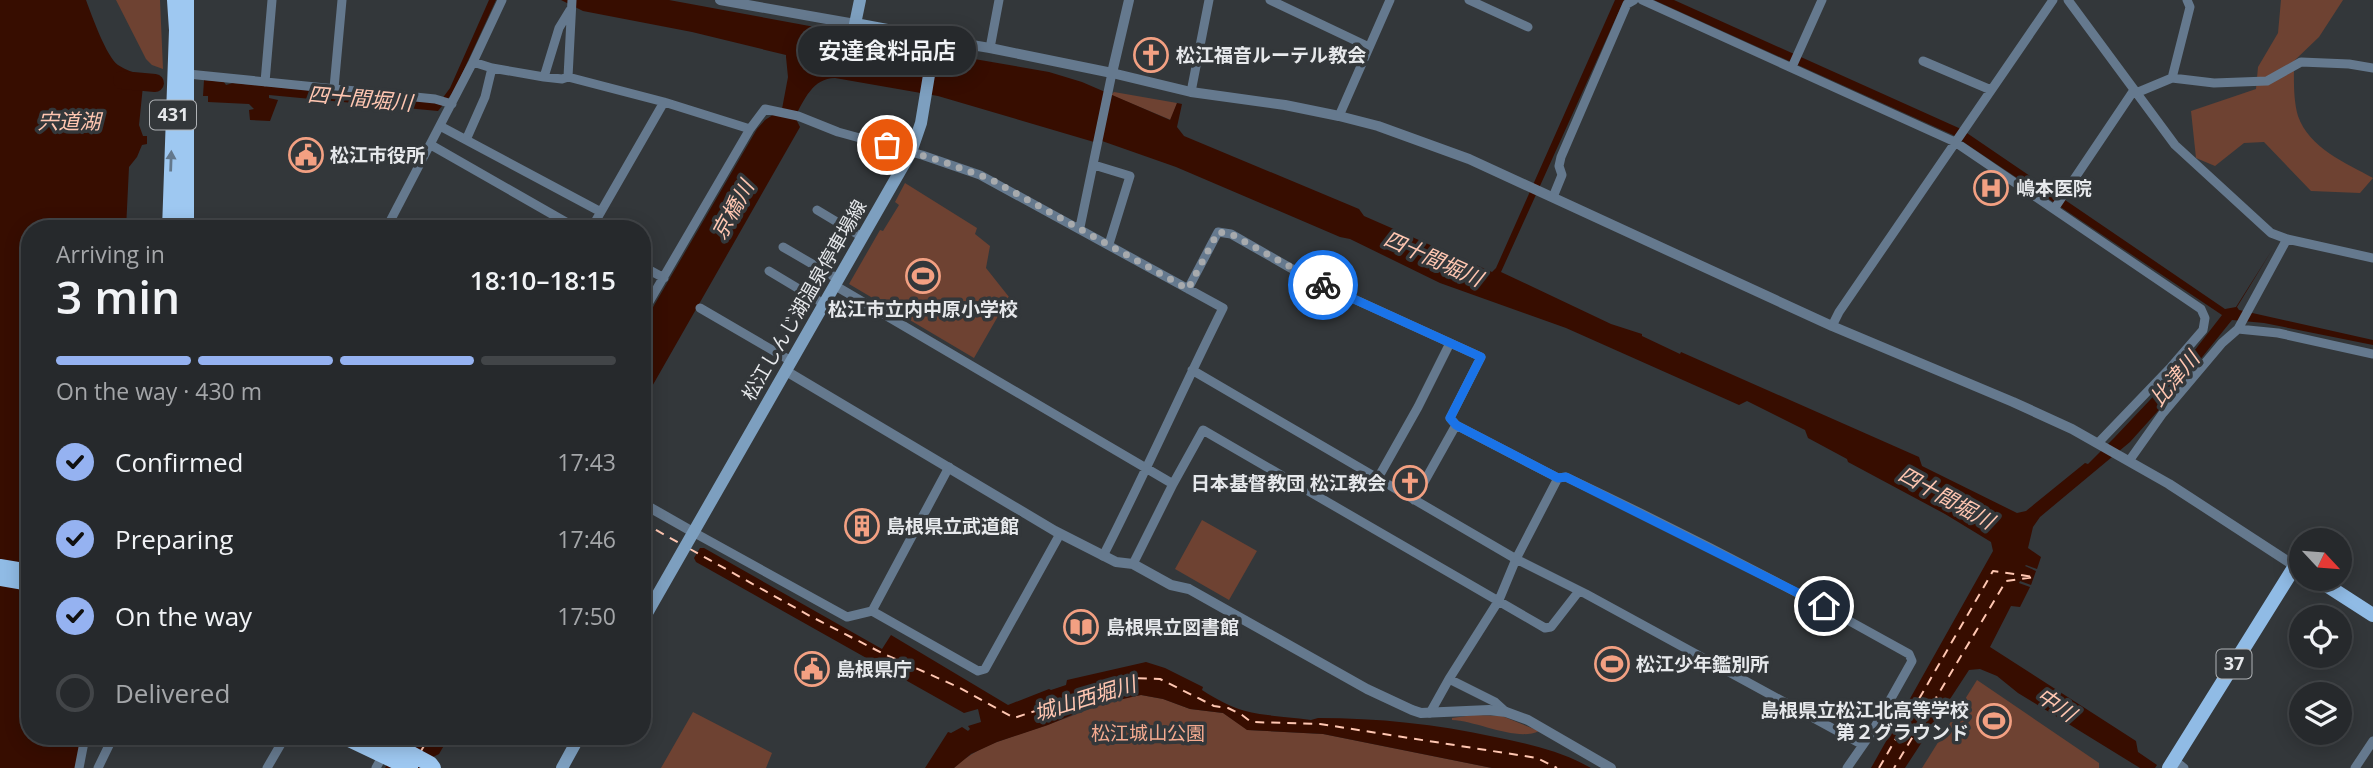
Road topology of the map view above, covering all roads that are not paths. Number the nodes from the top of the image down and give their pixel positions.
1 (175, 0) edge
2 (186, 0) edge
3 (272, 0) edge
4 (342, 0) edge
5 (502, 0) edge
6 (723, 0) edge
7 (860, 0) edge
8 (999, 0) edge
9 (1129, 0) edge
10 (1209, 0) edge
11 (1270, 0) edge
12 (1390, 0) edge
13 (1634, 0) edge
14 (1642, 0) edge
15 (1822, 0) edge
16 (2053, 0) edge
17 (2068, 0) edge
18 (2188, 0) edge
19 (1475, 1) edge
20 (571, 4) edge
21 (855, 24) junction
22 (1528, 27) dead end
23 (935, 39) junction
24 (1369, 47) junction
25 (990, 48) junction
26 (1923, 61) dead end
27 (474, 62) junction
28 (1795, 62) junction
29 (492, 68) junction
30 (2373, 68) edge
31 (1112, 74) junction
32 (188, 75) junction
33 (568, 77) junction
34 (544, 78) junction
35 (2172, 79) junction
36 (265, 82) junction
37 (334, 88) junction
38 (1991, 90) junction
39 (1191, 92) junction
40 (2135, 92) junction
41 (664, 102) junction
42 (450, 103) junction
43 (1339, 116) junction
44 (440, 126) junction
45 (750, 129) junction
46 (1959, 137) junction
47 (466, 140) junction
48 (431, 145) junction
49 (911, 152) junction
50 (1094, 165) junction
51 (1553, 197) junction
52 (2055, 207) junction
53 (817, 210) dead end
54 (601, 212) junction
55 (170, 220) edge
56 (187, 220) edge
57 (391, 220) edge
58 (562, 220) edge
59 (596, 220) edge
60 (1080, 228) junction
61 (862, 237) junction
62 (2287, 239) junction
63 (1109, 244) junction
64 (783, 247) dead end
65 (2373, 258) edge
66 (651, 271) edge
67 (769, 271) dead end
68 (664, 278) junction
69 (836, 282) junction
70 (1188, 289) junction
71 (651, 299) edge
72 (824, 304) junction
73 (700, 308) dead end
74 (2239, 326) junction
75 (1832, 327) junction
76 (1450, 344) junction
77 (2373, 354) edge
78 (788, 366) junction
79 (1192, 370) junction
80 (1456, 425) junction
81 (2101, 445) junction
82 (2125, 458) junction
83 (949, 467) junction
84 (1147, 469) junction
85 (1378, 478) junction
86 (1558, 478) junction
87 (1173, 484) junction
88 (1414, 500) junction
89 (651, 509) edge
90 (1060, 534) junction
91 (691, 536) junction
92 (1103, 556) junction
93 (1516, 559) junction
94 (2289, 562) edge
95 (1133, 564) junction
96 (0, 566) edge
97 (21, 570) edge
98 (0, 579) edge
99 (21, 582) edge
100 (2289, 582) edge
101 (1579, 591) junction
102 (2337, 592) edge
103 (1499, 600) junction
104 (651, 606) edge
105 (872, 611) junction
106 (2373, 615) edge
107 (1449, 679) junction
108 (1506, 712) junction
109 (1430, 713) junction
110 (2373, 741) edge
111 (83, 745) edge
112 (109, 745) edge
113 (280, 745) edge
114 (575, 745) edge
115 (1863, 745) junction
116 (387, 749) edge
117 (2175, 765) edge
118 (431, 766) edge
119 (79, 768) edge
120 (98, 768) edge
121 (267, 768) edge
122 (411, 768) edge
123 (562, 768) edge
124 (1611, 768) edge
125 (1847, 768) edge
126 (2355, 768) edge

55 -> 1 highway, 431
2 - 32 highway, 431
3 - 36 street
4 - 37 street
5 - 27 street
6 - 21 street
7 - 21 main road
8 - 25 street
9 - 31 street
10 - 39 street
11 - 24 street
12 - 24 street
13 - 51 street
14 - 28 street
15 - 28 street
16 - 38 street
17 - 40 street
18 - 35 street
19 - 22 street
20 - 33 street
20 - 34 street
21 - 23 main road
23 - 25 street
23 - 49 main road, 松江しんじ湖温泉停車場線
24 - 43 street
25 - 31 street
26 - 38 street
27 - 29 street
27 - 42 street
28 - 46 street
29 - 34 street
29 - 47 street
30 - 35 street
31 - 39 street
31 - 50 street
32 - 36 street
32 - 56 highway, 431
33 - 34 street
33 - 41 street
35 - 40 street
36 - 37 street
37 - 42 street
38 - 46 street
39 - 43 street
40 - 52 street
40 - 62 street
41 - 45 street
41 - 54 street
42 - 44 street
43 - 51 street
44 - 47 street
44 - 48 street
45 - 49 street
45 - 68 street
46 - 52 street
46 - 75 street
47 - 54 street
48 - 57 street
48 - 58 street
49 - 60 street
49 - 61 main road, 松江しんじ湖温泉停車場線
50 - 60 street
50 - 63 street
51 - 75 street
52 - 81 street
53 - 61 street
54 - 59 street
60 - 63 street
61 - 69 main road, 松江しんじ湖温泉停車場線
62 - 65 street
62 - 74 street
63 - 70 street
64 - 69 street
66 - 68 street
67 - 72 street
68 - 71 street
69 - 72 main road, 松江しんじ湖温泉停車場線
69 - 84 street
70 - 76 street
70 - 79 street
72 - 78 main road, 松江しんじ湖温泉停車場線
73 - 78 street
74 - 77 street
74 - 82 street
75 - 81 street
76 - 80 street
76 - 85 street
78 - 83 street
78 - 91 main road, 松江しんじ湖温泉停車場線
79 - 84 street
79 - 85 street
80 - 86 street
80 - 88 street
81 - 82 street
82 - 94 street
83 - 90 street
83 - 105 street
84 - 87 street
84 - 92 street
85 - 88 street
86 - 93 street
86 - 115 street
87 - 95 street
87 - 103 street
88 - 93 street
89 - 91 street
90 - 92 street
90 - 105 street
91 - 104 main road, 松江しんじ湖温泉停車場線
91 - 105 street
92 - 95 street
93 - 101 street
93 - 103 street
95 - 109 street
96 - 97 main road
98 - 99 main road
100 - 117 main road, 37
101 - 103 street
101 - 115 street
102 - 106 main road
103 - 107 street
107 - 108 street
107 - 109 street
108 - 109 street
108 - 124 street
110 - 126 street
111 - 119 street
112 - 120 street
113 - 121 street
114 - 123 main road
115 - 125 street
116 - 118 highway
116 - 122 highway

